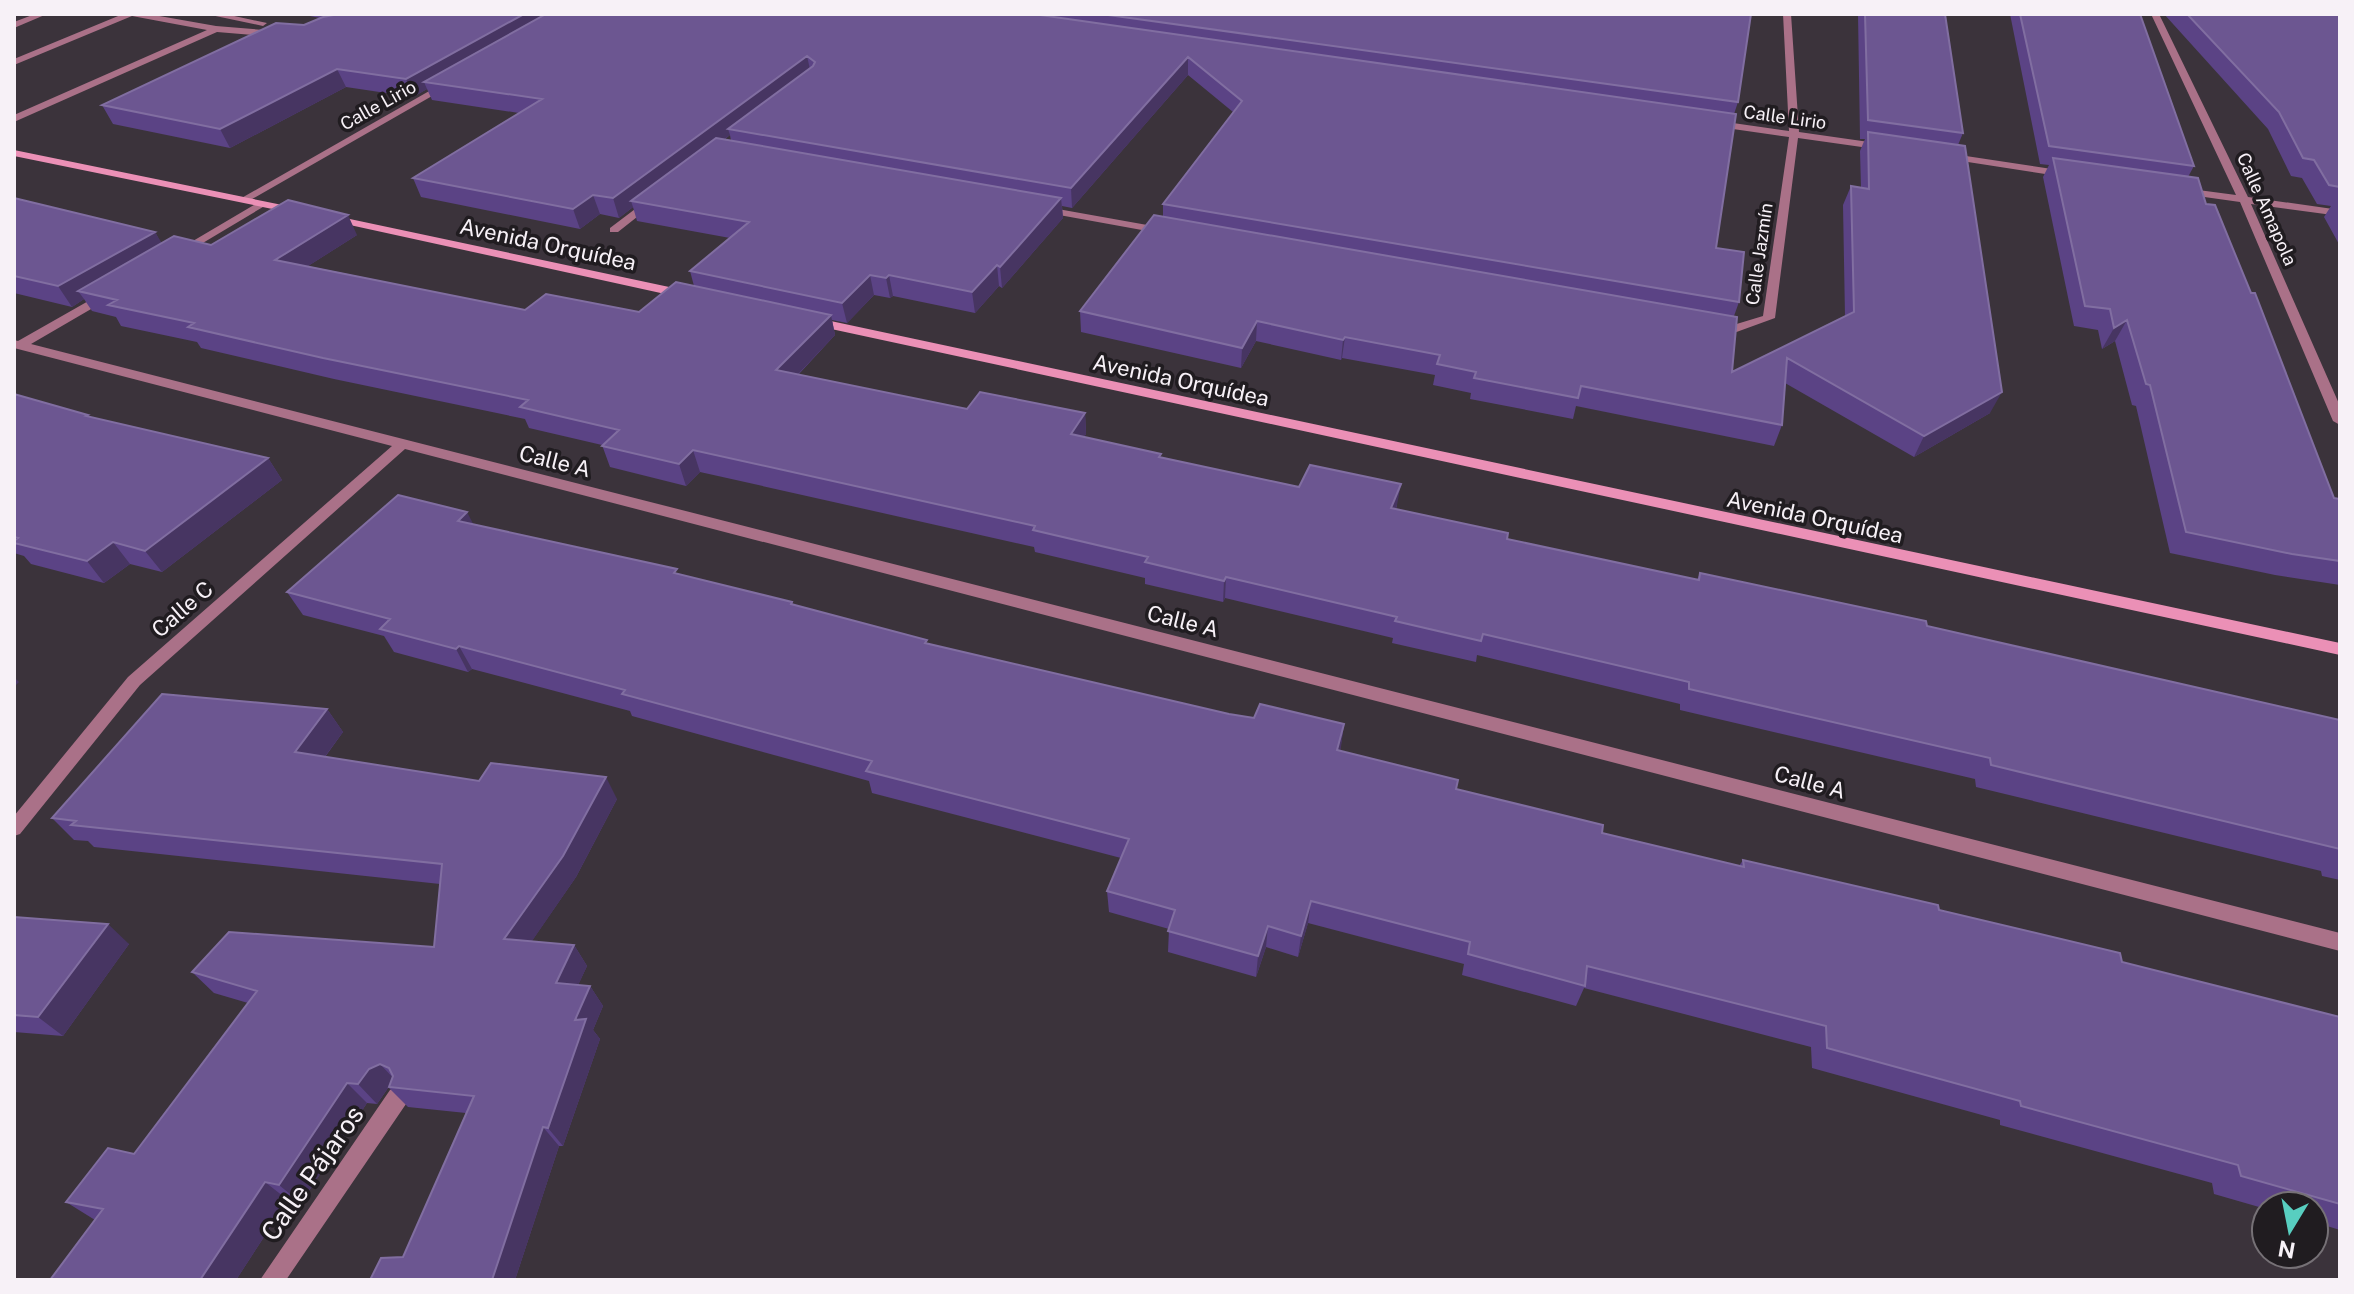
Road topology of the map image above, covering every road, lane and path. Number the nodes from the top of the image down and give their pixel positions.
1 (43, 14) edge
2 (132, 14) edge
3 (210, 14) edge
4 (1787, 14) edge
5 (2155, 14) edge
6 (14, 25) edge
7 (216, 29) junction
8 (14, 62) edge
9 (462, 76) edge
10 (14, 119) edge
11 (1699, 121) edge
12 (1794, 134) junction
13 (1902, 150) edge
14 (14, 153) edge
15 (1933, 154) edge
16 (2073, 175) edge
17 (2166, 188) edge
18 (660, 195) edge
19 (243, 200) junction
20 (2244, 200) junction
21 (263, 204) junction
22 (1027, 206) edge
23 (2340, 213) edge
24 (308, 214) edge
25 (323, 217) edge
26 (614, 230) dead end
27 (1182, 234) edge
28 (168, 259) edge
29 (114, 291) edge
30 (704, 298) edge
31 (797, 318) edge
32 (1702, 325) edge
33 (16, 345) edge
34 (2340, 421) edge
35 (402, 444) junction
36 (2340, 649) edge
37 (14, 829) edge
38 (2340, 942) edge
39 (398, 1097) edge
40 (272, 1280) edge

1 - 6 street
2 - 7 street
2 - 8 street
3 - 7 street
4 - 12 street
5 - 20 street, Calle Amapola
7 - 10 street
9 - 19 street, Calle Lirio
11 - 12 street, Calle Lirio
12 - 13 street, Calle Lirio
12 - 32 street, Calle Jazmín
14 - 19 street
15 - 16 street
17 - 20 street
18 - 26 street
19 - 21 street
20 - 23 street
20 - 34 street, Calle Amapola
21 - 24 street
21 - 28 street
22 - 27 street
25 - 30 street, Avenida Orquídea
29 - 33 street
31 - 36 street, Avenida Orquídea
33 - 35 street, Calle A
35 - 37 street, Calle C
35 - 38 street, Calle A
39 - 40 street, Calle Pájaros

